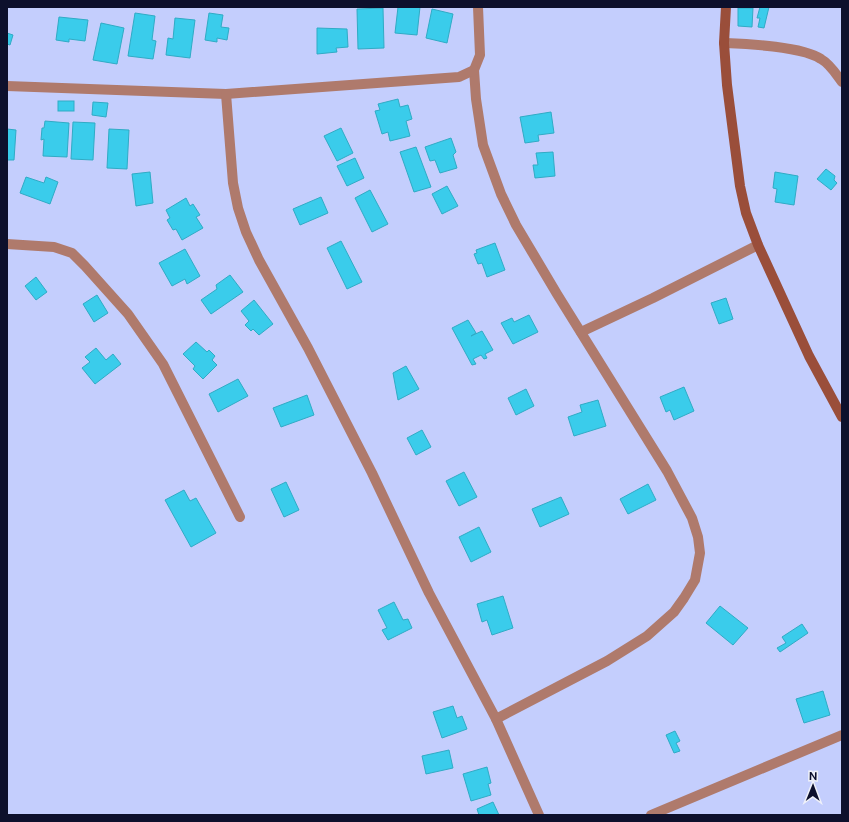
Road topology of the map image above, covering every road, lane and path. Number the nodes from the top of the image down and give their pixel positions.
1 (478, 7) edge
2 (726, 7) edge
3 (724, 43) junction
4 (474, 70) junction
5 (842, 82) edge
6 (7, 86) edge
7 (226, 94) junction
8 (7, 244) edge
9 (758, 245) junction
10 (581, 332) junction
11 (842, 417) edge
12 (240, 517) dead end
13 (496, 719) junction
14 (842, 735) edge
15 (539, 815) edge
16 (651, 815) edge

1 - 4 street
2 - 3 street
3 - 5 street
3 - 9 street
4 - 7 street
4 - 10 street
6 - 7 street
7 - 13 street
8 - 12 street
9 - 10 street
9 - 11 street
10 - 13 street
13 - 15 street
14 - 16 street

